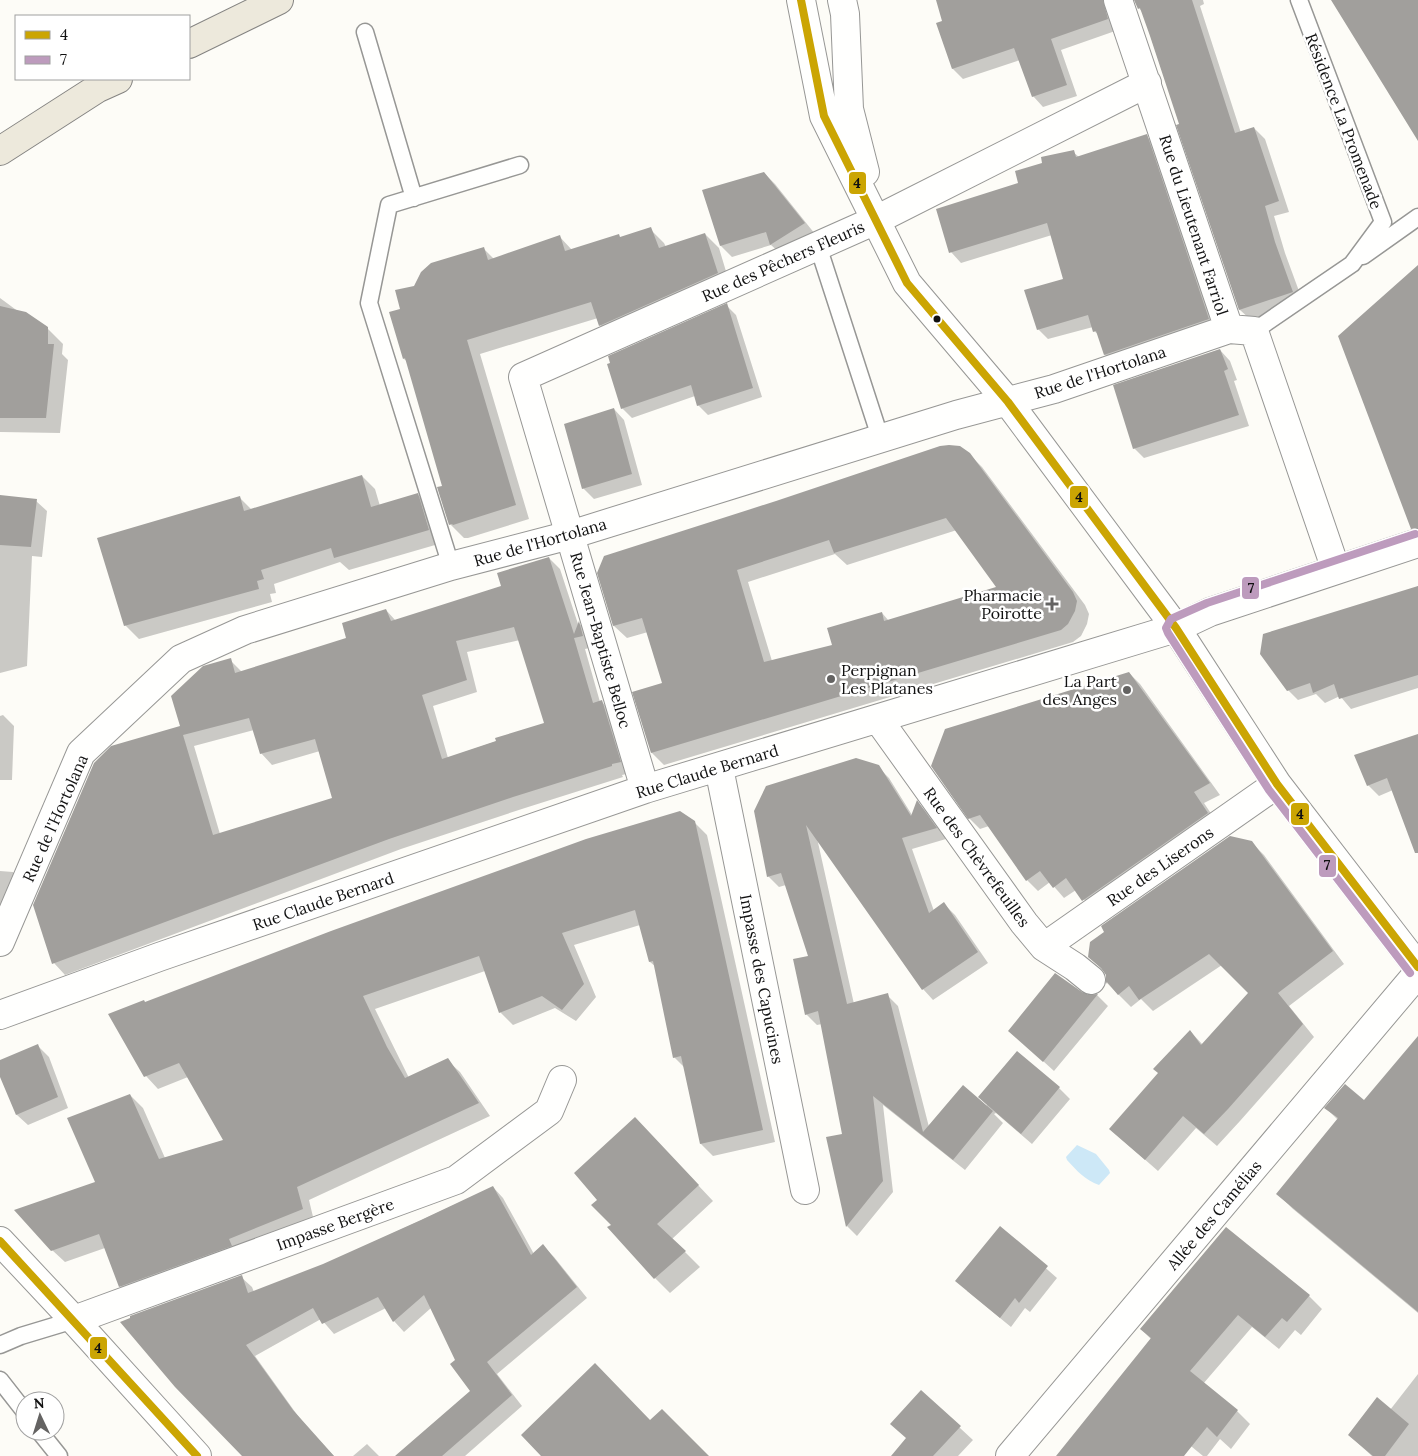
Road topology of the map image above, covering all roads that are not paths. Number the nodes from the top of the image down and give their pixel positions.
1 (279, 0) edge
2 (842, 0) edge
3 (1118, 0) edge
4 (1298, 0) edge
5 (799, 3) edge
6 (364, 32) dead end
7 (190, 44) edge
8 (116, 80) edge
9 (1147, 83) junction
10 (26, 135) junction
11 (0, 144) edge
12 (0, 151) edge
13 (520, 164) dead end
14 (414, 198) junction
15 (1418, 217) edge
16 (876, 220) junction
17 (818, 246) junction
18 (1352, 264) junction
19 (1241, 330) junction
20 (523, 377) joint
21 (1008, 402) junction
22 (880, 437) junction
23 (570, 535) junction
24 (1418, 543) edge
25 (451, 566) junction
26 (1336, 570) junction
27 (1176, 628) junction
28 (878, 719) junction
29 (719, 768) junction
30 (1277, 784) junction
31 (645, 789) junction
32 (0, 942) edge
33 (1044, 947) junction
34 (1418, 967) edge
35 (1418, 973) edge
36 (1090, 980) dead end
37 (0, 1015) edge
38 (562, 1080) dead end
39 (805, 1190) dead end
40 (0, 1241) edge
41 (74, 1320) junction
42 (0, 1345) edge
43 (0, 1380) edge
44 (15, 1399) edge
45 (48, 1441) edge
46 (59, 1456) edge
47 (197, 1456) edge
48 (1010, 1456) edge

1 - 7 main road
2 - 16 street
3 - 9 street, Rue du Lieutenant Farriol
4 - 18 lane, Résidence La Promenade
5 - 16 street
6 - 14 lane
8 - 10 main road
9 - 16 street, Rue des Pêchers Fleuris
9 - 19 street, Rue du Lieutenant Farriol
10 - 11 main road
10 - 12 main road
13 - 14 lane
14 - 25 lane
15 - 18 lane, Résidence La Promenade
16 - 17 street, Rue des Pêchers Fleuris
16 - 21 street
17 - 20 street, Rue des Pêchers Fleuris
17 - 22 lane
18 - 19 lane, Résidence La Promenade
19 - 21 street, Rue de l'Hortolana
19 - 26 street, Rue du Lieutenant Farriol
20 - 23 street, Rue Jean-Baptiste Belloc
21 - 22 street, Rue de l'Hortolana
21 - 27 street
22 - 23 street, Rue de l'Hortolana
23 - 25 street, Rue de l'Hortolana
23 - 31 street, Rue Jean-Baptiste Belloc
24 - 26 street, Rue Claude Bernard
25 - 32 street, Rue de l'Hortolana
26 - 27 street, Rue Claude Bernard
27 - 28 street, Rue Claude Bernard
27 - 30 street
28 - 29 street, Rue Claude Bernard
28 - 33 street, Rue des Chèvrefeuilles
29 - 31 street, Rue Claude Bernard
29 - 39 street, Impasse des Capucines
30 - 33 street, Rue des Liserons
30 - 34 street
31 - 37 street, Rue Claude Bernard
33 - 36 street, Rue des Chèvrefeuilles
35 - 48 street, Allée des Camélias
38 - 41 street, Impasse Bergère
40 - 41 street
41 - 42 lane
41 - 47 street
43 - 44 lane
45 - 46 lane

